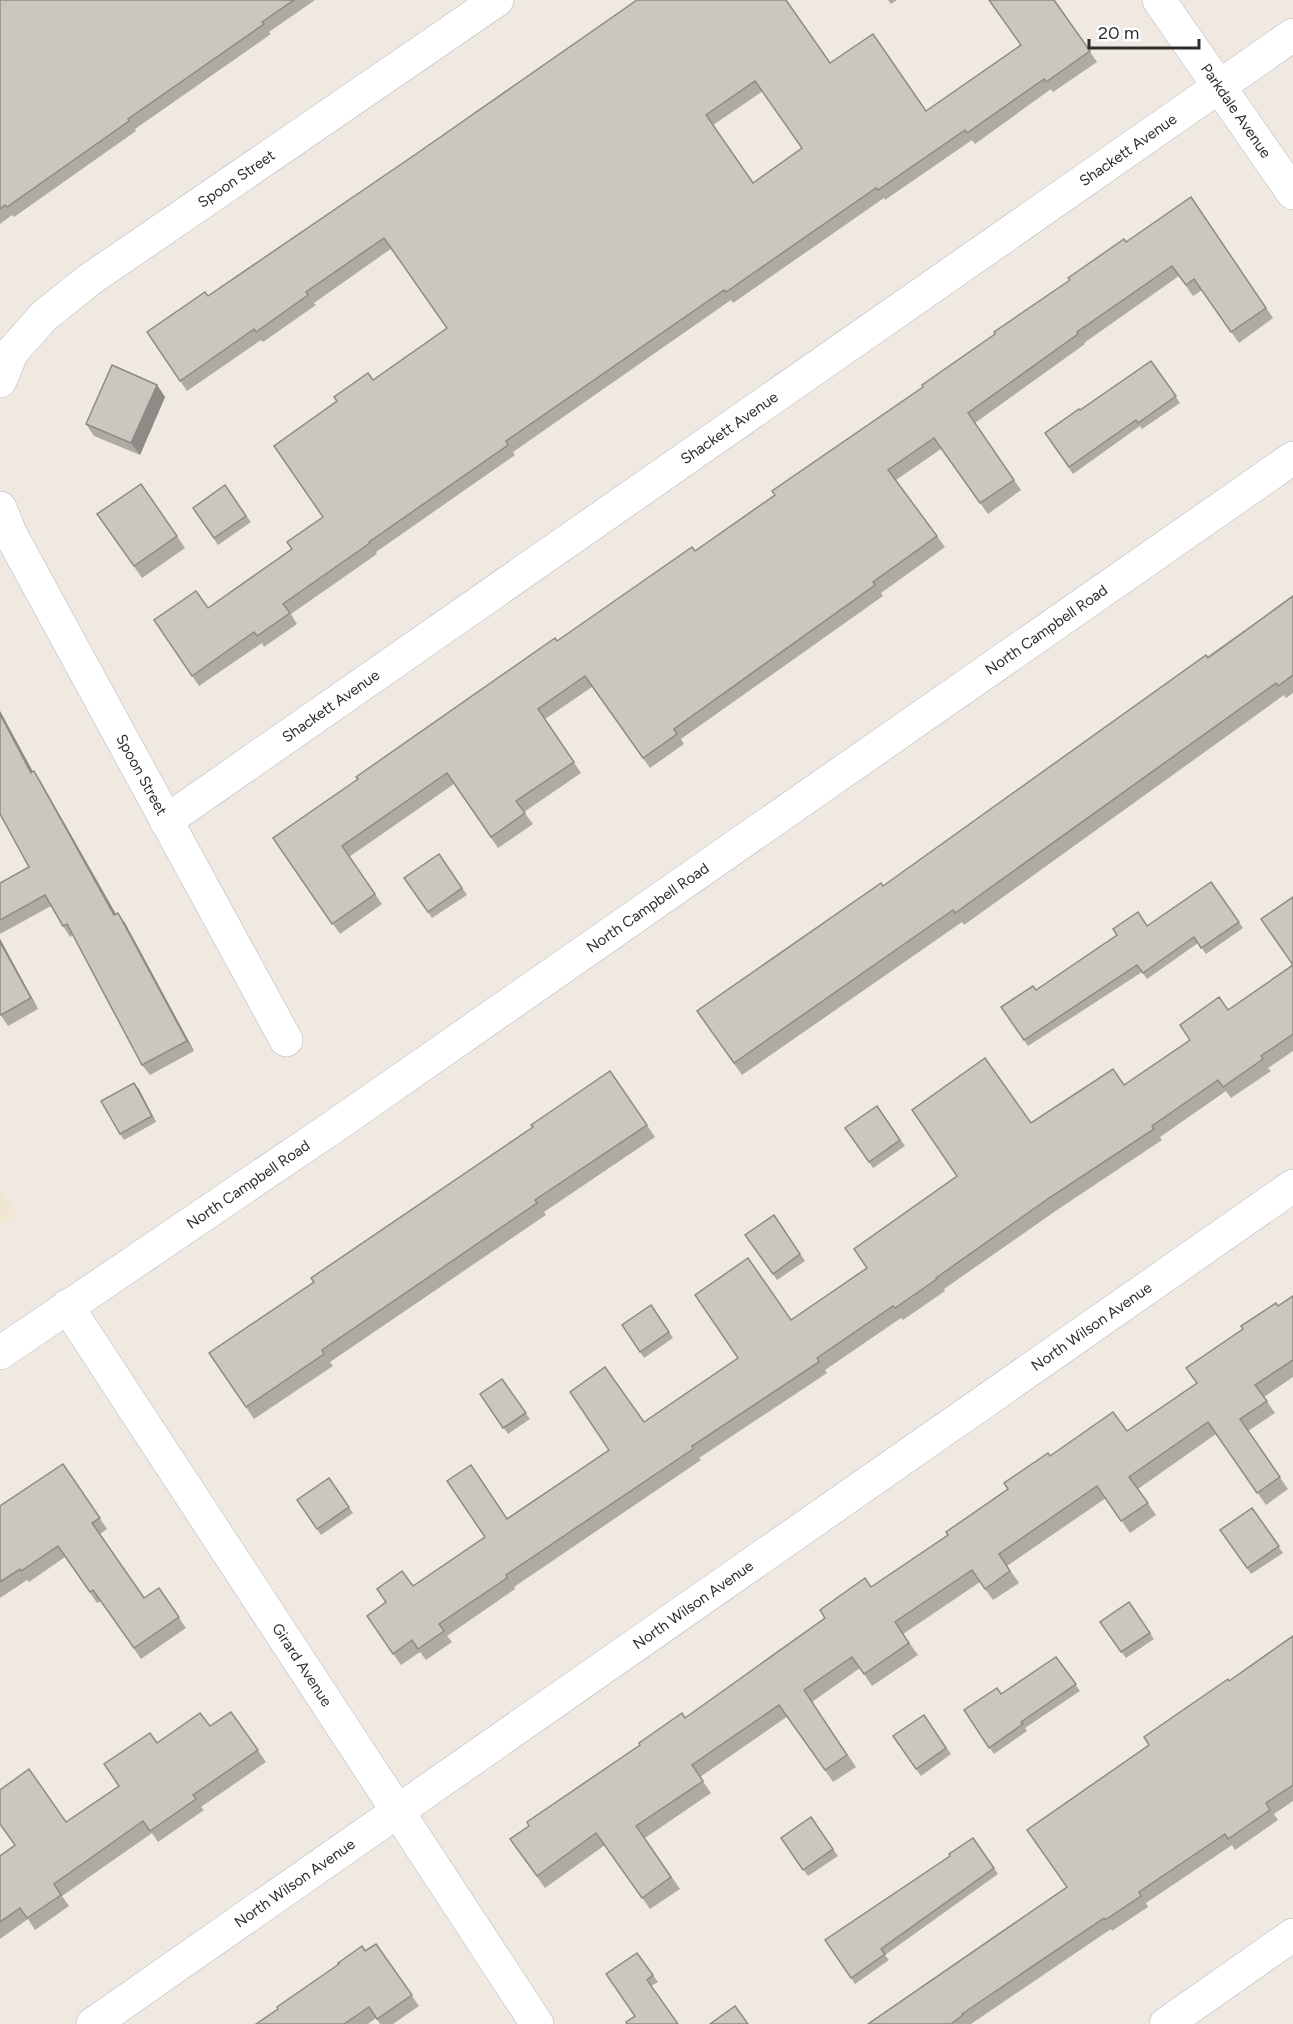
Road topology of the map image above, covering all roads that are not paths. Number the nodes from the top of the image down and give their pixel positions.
1 (497, 0) edge
2 (1159, 0) edge
3 (1293, 35) edge
4 (1219, 86) junction
5 (1293, 193) edge
6 (0, 381) edge
7 (1293, 458) edge
8 (0, 508) edge
9 (166, 821) junction
10 (286, 1040) dead end
11 (1293, 1186) edge
12 (67, 1306) junction
13 (0, 1353) edge
14 (397, 1811) junction
15 (1293, 1935) edge
16 (93, 2024) edge
17 (537, 2024) edge
18 (1166, 2024) edge

1 - 6 street, Spoon Street
2 - 4 street, Parkdale Avenue
3 - 4 street, Shackett Avenue
4 - 5 street, Parkdale Avenue
4 - 9 street, Shackett Avenue
7 - 12 street, North Campbell Road
8 - 9 street, Spoon Street
9 - 10 street, Spoon Street
11 - 14 street, North Wilson Avenue
12 - 13 street, North Campbell Road
12 - 14 street, Girard Avenue
14 - 16 street, North Wilson Avenue
14 - 17 street, Girard Avenue
15 - 18 street

